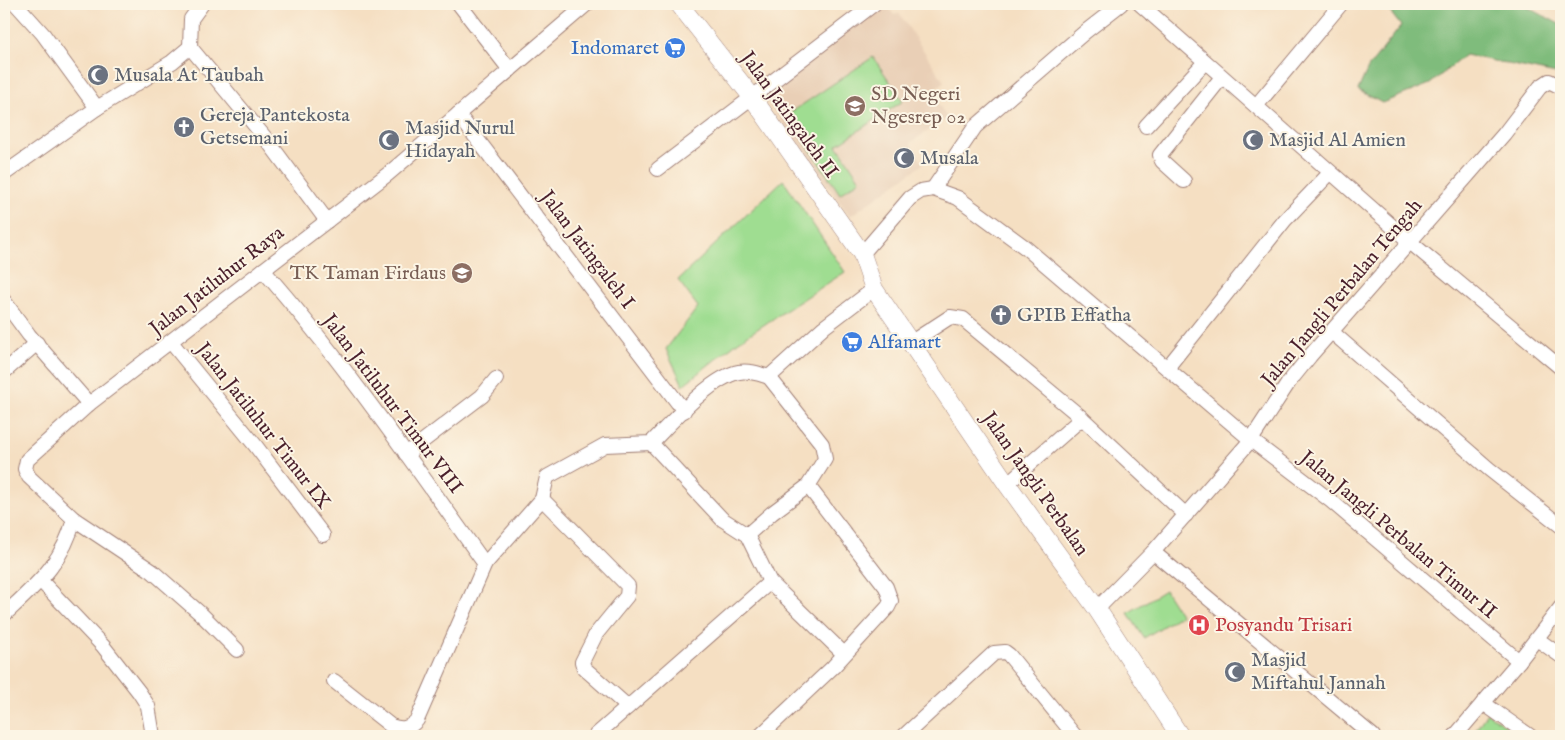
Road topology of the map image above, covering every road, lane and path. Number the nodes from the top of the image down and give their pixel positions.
1 (16, 4) edge
2 (459, 4) edge
3 (587, 4) edge
4 (679, 4) edge
5 (874, 4) edge
6 (1121, 4) edge
7 (1140, 4) edge
8 (1341, 4) edge
9 (195, 6) edge
10 (190, 47) junction
11 (1205, 62) junction
12 (510, 70) junction
13 (1222, 77) junction
14 (1561, 87) edge
15 (752, 98) junction
16 (1256, 106) junction
17 (97, 108) junction
18 (458, 114) junction
19 (1146, 126) dead end
20 (658, 170) dead end
21 (1330, 173) junction
22 (4, 174) edge
23 (1184, 181) dead end
24 (933, 189) junction
25 (327, 222) junction
26 (1410, 242) junction
27 (862, 254) junction
28 (263, 270) junction
29 (874, 288) junction
30 (4, 301) edge
31 (1333, 333) junction
32 (171, 342) junction
33 (37, 343) junction
34 (910, 343) junction
35 (1167, 368) junction
36 (1561, 368) edge
37 (4, 372) edge
38 (770, 377) junction
39 (496, 379) dead end
40 (89, 404) junction
41 (684, 411) junction
42 (1082, 418) junction
43 (1251, 440) junction
44 (651, 443) junction
45 (406, 454) junction
46 (1007, 484) junction
47 (808, 486) junction
48 (542, 498) junction
49 (1186, 515) junction
50 (74, 519) junction
51 (1561, 526) edge
52 (323, 535) dead end
53 (747, 536) junction
54 (1153, 552) junction
55 (485, 564) junction
56 (41, 581) junction
57 (770, 582) junction
58 (1561, 607) edge
59 (1097, 609) junction
60 (4, 615) edge
61 (1537, 639) junction
62 (237, 650) dead end
63 (844, 654) junction
64 (1561, 656) edge
65 (1519, 661) junction
66 (334, 681) dead end
67 (1483, 704) junction
68 (628, 707) junction
69 (153, 736) edge
70 (595, 736) edge
71 (760, 736) edge
72 (904, 736) edge
73 (1075, 736) edge
74 (1180, 736) edge
75 (1373, 736) edge
76 (1455, 736) edge
77 (1530, 736) edge

1 - 17 street
2 - 12 street
3 - 12 street, Jalan Jatiluhur Raya
4 - 15 street, Jalan Jatingaleh II
5 - 15 street
6 - 24 street
7 - 11 street
8 - 16 street
9 - 10 street
10 - 17 street
10 - 25 street
11 - 13 street
11 - 19 street
12 - 18 street, Jalan Jatiluhur Raya
13 - 16 street
13 - 23 street
14 - 26 street, Jalan Jangli Perbalan Tengah
15 - 20 street
15 - 27 street, Jalan Jatingaleh II
16 - 21 street
17 - 22 street
18 - 25 street, Jalan Jatiluhur Raya
18 - 41 street, Jalan Jatingaleh I
21 - 26 street
21 - 35 street
24 - 27 street
24 - 35 street, Jalan Jangli Perbalan Timur II
25 - 28 street, Jalan Jatiluhur Raya
26 - 31 street, Jalan Jangli Perbalan Tengah
26 - 36 street
27 - 29 street, Jalan Jangli Perbalan
28 - 32 street, Jalan Jatiluhur Raya
28 - 45 street, Jalan Jatiluhur Timur VIII
29 - 34 street, Jalan Jangli Perbalan
29 - 38 street
30 - 33 street
31 - 43 street, Jalan Jangli Perbalan Tengah
31 - 51 street
32 - 40 street, Jalan Jatiluhur Raya
32 - 52 street, Jalan Jatiluhur Timur IX
33 - 37 street
33 - 40 street
34 - 42 street
34 - 46 street, Jalan Jangli Perbalan
35 - 43 street, Jalan Jangli Perbalan Timur II
38 - 41 street
38 - 47 street
39 - 45 street
40 - 50 street, Jalan Jatiluhur Raya
41 - 44 street
42 - 46 street
42 - 49 street
43 - 49 street, Jalan Jangli Perbalan Tengah
43 - 65 street, Jalan Jangli Perbalan Timur II
44 - 48 street
44 - 53 street
45 - 55 street, Jalan Jatiluhur Timur VIII
46 - 59 street, Jalan Jangli Perbalan
47 - 53 street
47 - 63 street
48 - 55 street
48 - 68 street
49 - 54 street, Jalan Jangli Perbalan Tengah
50 - 56 street
50 - 62 street
53 - 57 street
54 - 59 street, Jalan Jangli Perbalan Tengah
54 - 75 street
55 - 66 street
56 - 60 street
56 - 69 street
57 - 63 street
57 - 68 street
58 - 61 street
59 - 74 street, Jalan Jangli Perbalan
61 - 64 street
61 - 65 street
63 - 71 street
65 - 67 street
67 - 76 street
67 - 77 street
68 - 70 street
72 - 73 street

